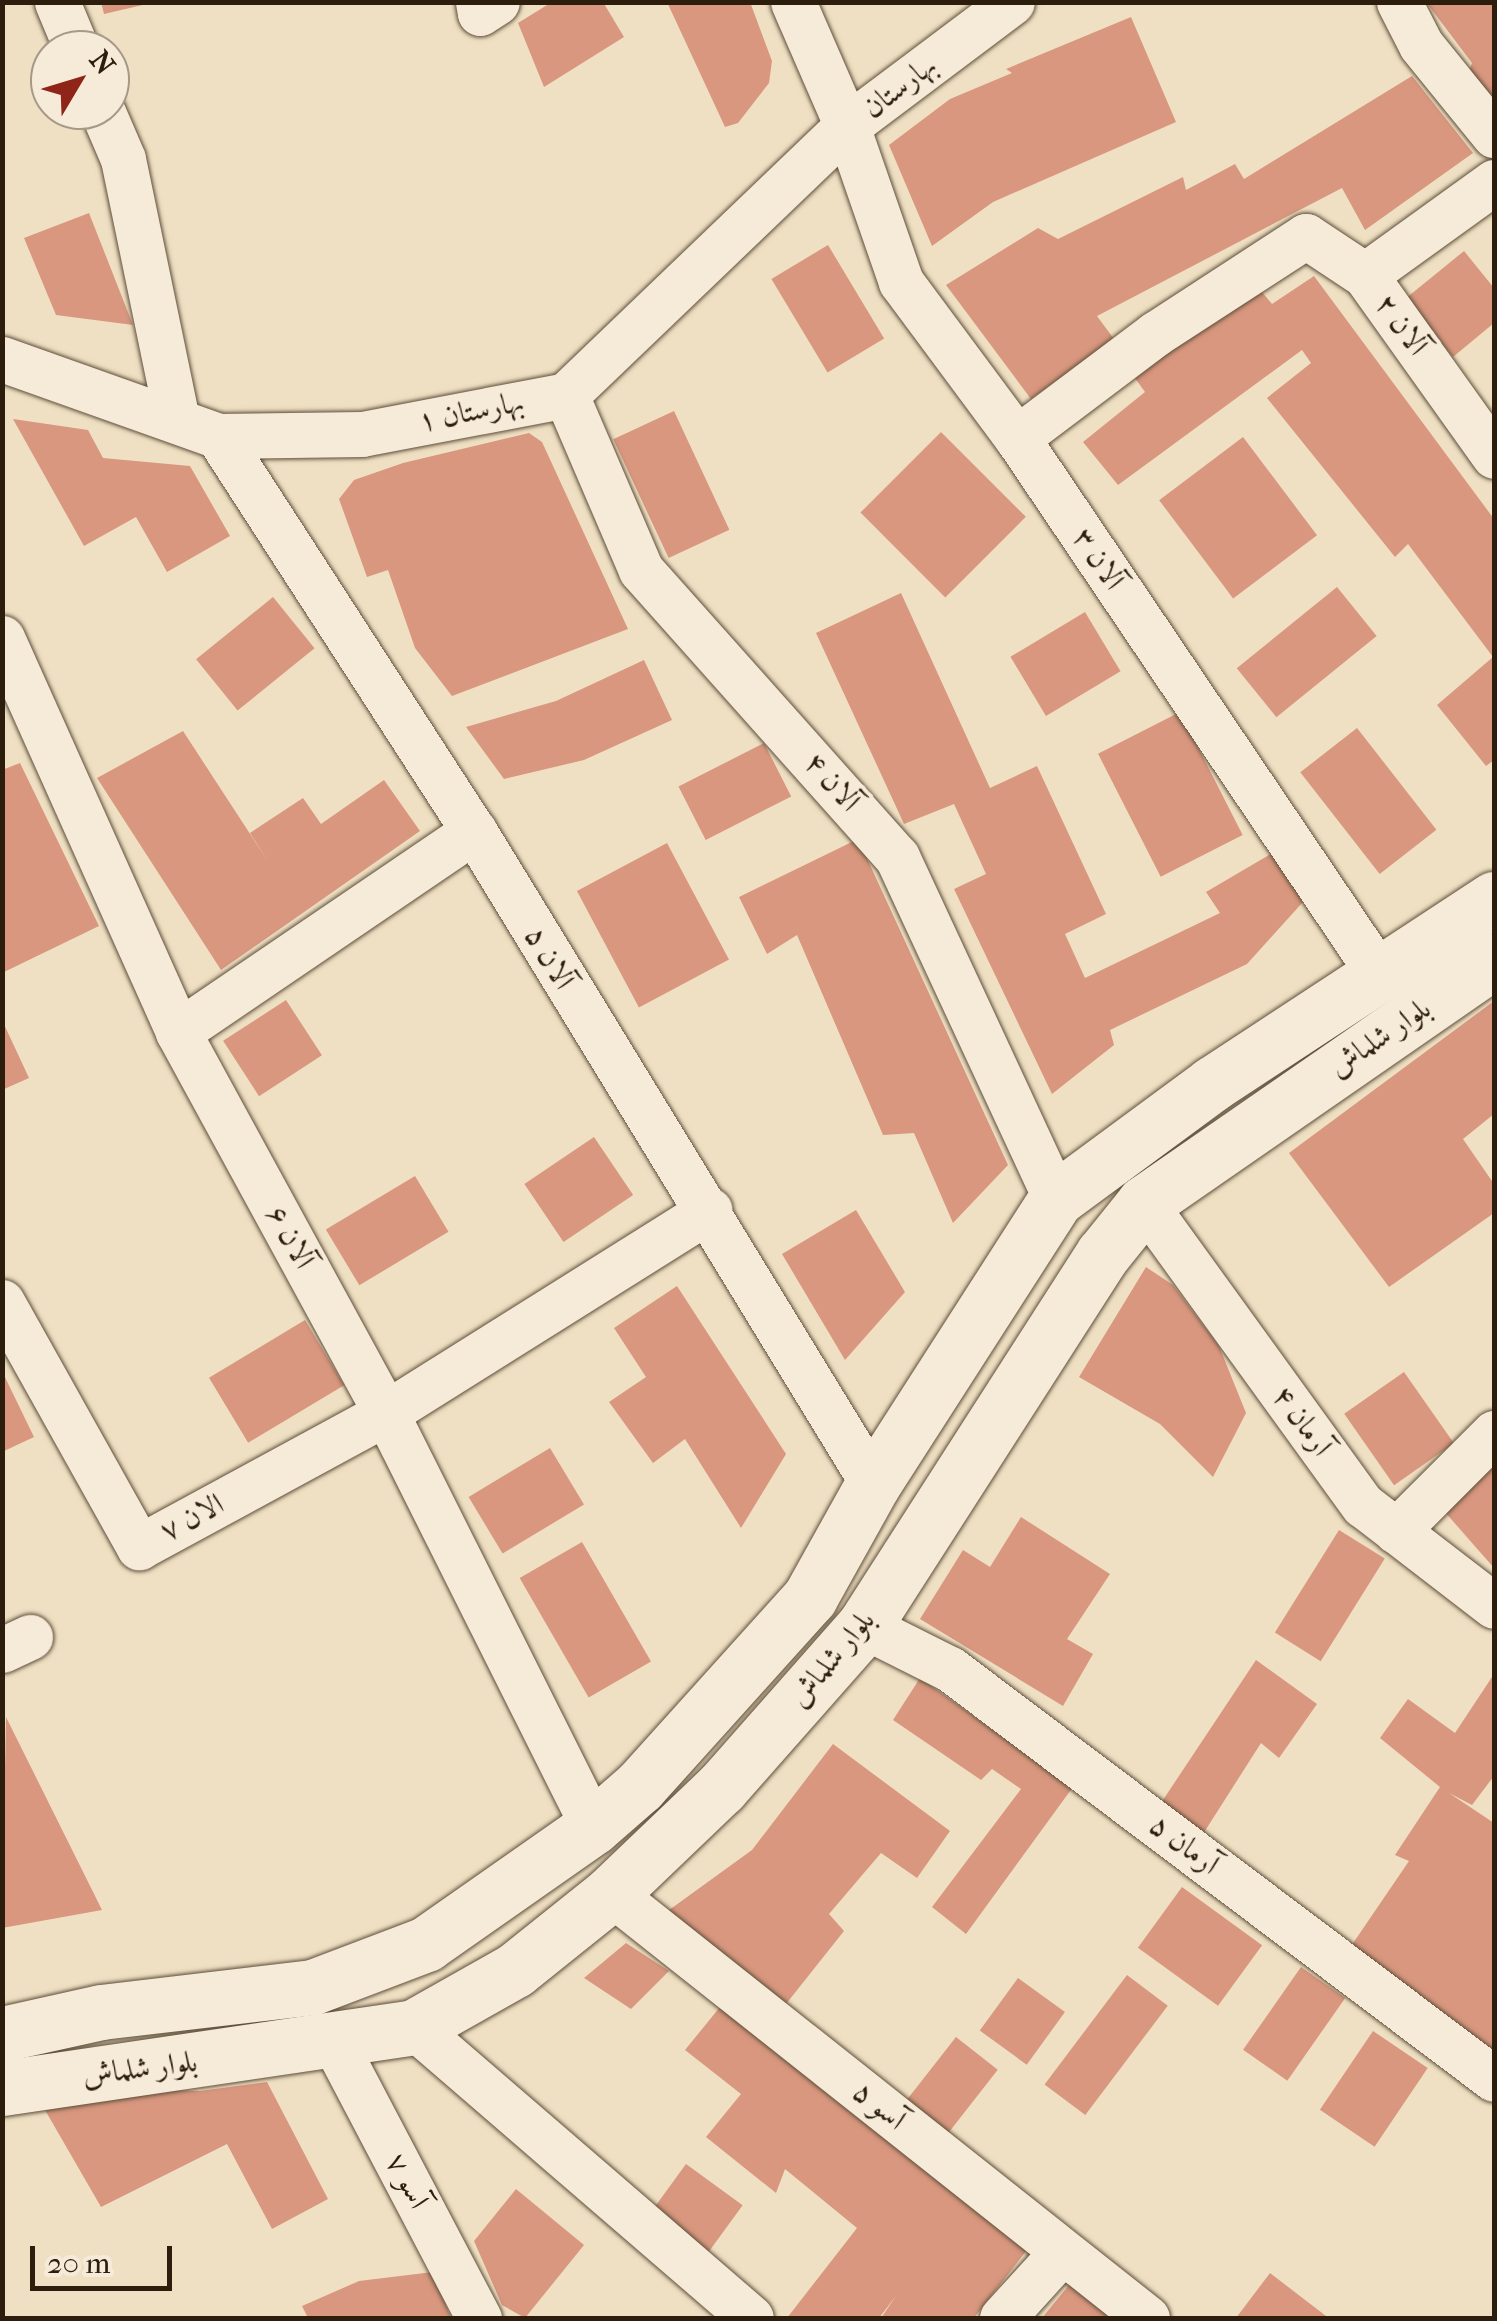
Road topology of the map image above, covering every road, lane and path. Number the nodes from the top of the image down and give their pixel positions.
1 (57, 2) edge
2 (478, 2) edge
3 (498, 2) edge
4 (793, 2) edge
5 (1012, 2) edge
6 (1399, 2) edge
7 (69, 30) edge
8 (847, 126) junction
9 (111, 130) edge
10 (1494, 135) edge
11 (1494, 182) edge
12 (1365, 276) junction
13 (2, 359) edge
14 (566, 395) junction
15 (177, 420) junction
16 (218, 436) junction
17 (1017, 438) junction
18 (1494, 456) edge
19 (2, 638) edge
20 (474, 831) junction
21 (1494, 899) edge
22 (1494, 961) edge
23 (1381, 978) junction
24 (178, 1032) junction
25 (1056, 1199) junction
26 (1144, 1203) junction
27 (710, 1210) junction
28 (2, 1302) edge
29 (386, 1413) junction
30 (1494, 1433) edge
31 (874, 1484) junction
32 (1396, 1531) junction
33 (1494, 1606) edge
34 (864, 1626) junction
35 (593, 1827) junction
36 (612, 1892) junction
37 (414, 2027) junction
38 (2, 2034) edge
39 (335, 2044) junction
40 (1494, 2079) edge
41 (2, 2088) edge
42 (1062, 2252) junction
43 (479, 2318) edge
44 (752, 2318) edge
45 (1002, 2318) edge
46 (1147, 2318) edge

1 - 7 street
2 - 3 street
4 - 8 street, بهارستان
5 - 8 street, بهارستان
6 - 10 street
8 - 14 street, بهارستان ۱
8 - 17 street, آلان ۳
9 - 15 street
11 - 12 street, آلان ۲
12 - 17 street
12 - 18 street, آلان ۲
13 - 15 street, بهارستان ۱
14 - 16 street, بهارستان ۱
14 - 25 street, آلان ۴
15 - 16 street, بهارستان ۱
16 - 20 street, آلان ۵
17 - 23 street, آلان ۳
19 - 24 street, آلان ۶
20 - 24 street
20 - 27 street, آلان ۵
21 - 23 main road, بلوار شلماش
22 - 26 main road, بلوار شلماش
23 - 25 main road, بلوار شلماش
24 - 29 street, آلان ۶
25 - 31 main road, بلوار شلماش
26 - 32 street, آرمان ۴
26 - 34 main road, بلوار شلماش
27 - 29 street
27 - 31 street, آلان ۵
28 - 29 street, الان ۷
29 - 35 street, آلان ۶
30 - 32 street
31 - 35 main road, بلوار شلماش
32 - 33 street, آرمان ۴
34 - 36 main road, بلوار شلماش
34 - 40 street, آرمان ۵
35 - 38 main road, بلوار شلماش
36 - 37 main road, بلوار شلماش
36 - 42 street, آسو ۵
37 - 39 main road, بلوار شلماش
37 - 44 street
39 - 41 main road, بلوار شلماش
39 - 43 street, آسو ۷
42 - 45 street
42 - 46 street, آسو ۵

